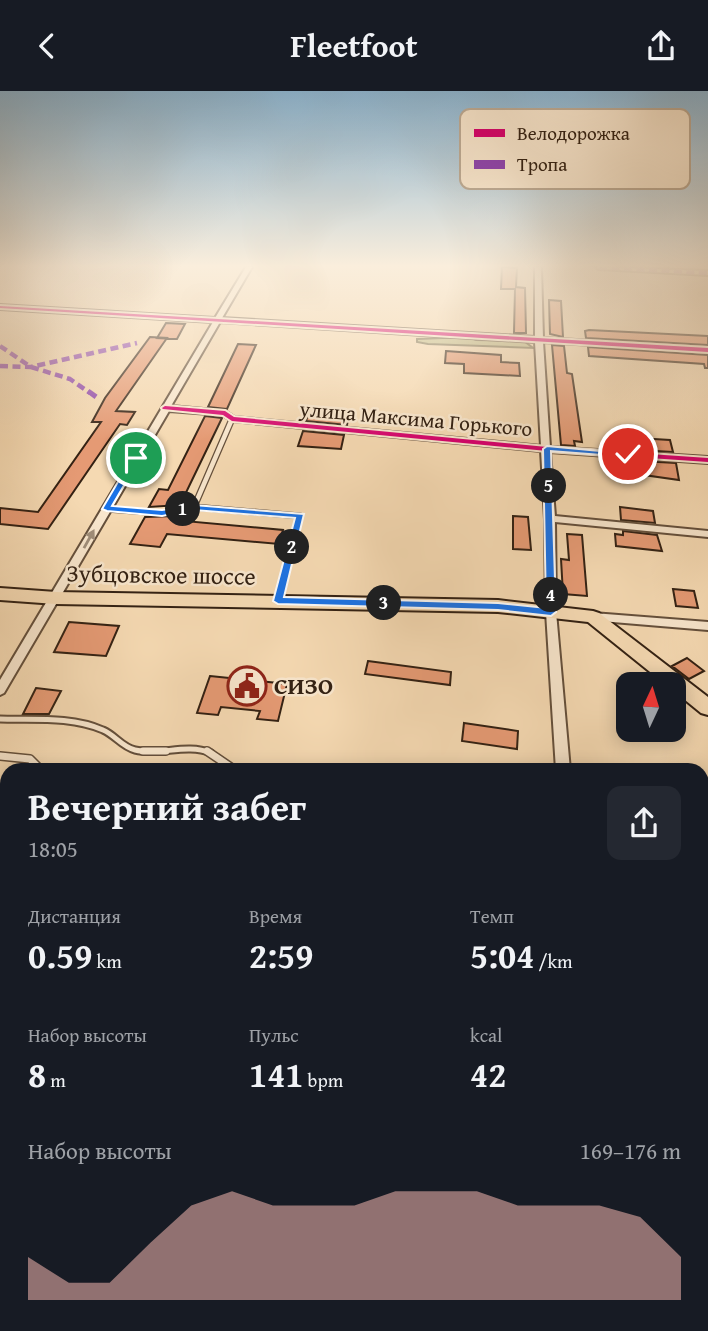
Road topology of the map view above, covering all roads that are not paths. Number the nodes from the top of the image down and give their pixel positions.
1 (215, 325) edge
2 (283, 325) edge
3 (539, 325) edge
4 (539, 340) junction
5 (708, 350) edge
6 (165, 408) junction
7 (232, 419) junction
8 (547, 449) junction
9 (708, 460) edge
10 (194, 507) junction
11 (107, 509) junction
12 (550, 519) junction
13 (708, 534) edge
14 (0, 594) edge
15 (56, 598) junction
16 (278, 601) junction
17 (551, 612) junction
18 (593, 617) junction
19 (708, 626) edge
20 (0, 690) edge
21 (708, 708) edge
22 (0, 719) edge
23 (0, 756) edge
24 (38, 763) edge
25 (224, 763) edge
26 (563, 763) edge

1 - 6 street
2 - 4 street
3 - 4 street
4 - 5 street
4 - 8 street
6 - 7 street, улица Максима Горького
6 - 11 street
7 - 8 street, улица Максима Горького
7 - 10 lane
8 - 9 street, улица Максима Горького
8 - 12 street
10 - 11 lane
10 - 16 lane
15 -> 11 street
12 - 13 street
12 - 17 street
14 - 15 main road, Зубцовское шоссе
15 - 16 main road, Зубцовское шоссе
15 - 20 street
16 - 17 main road, Зубцовское шоссе
17 - 18 main road, Зубцовское шоссе
17 - 26 street
18 - 19 street
18 - 21 main road
22 - 25 lane
23 - 24 lane

